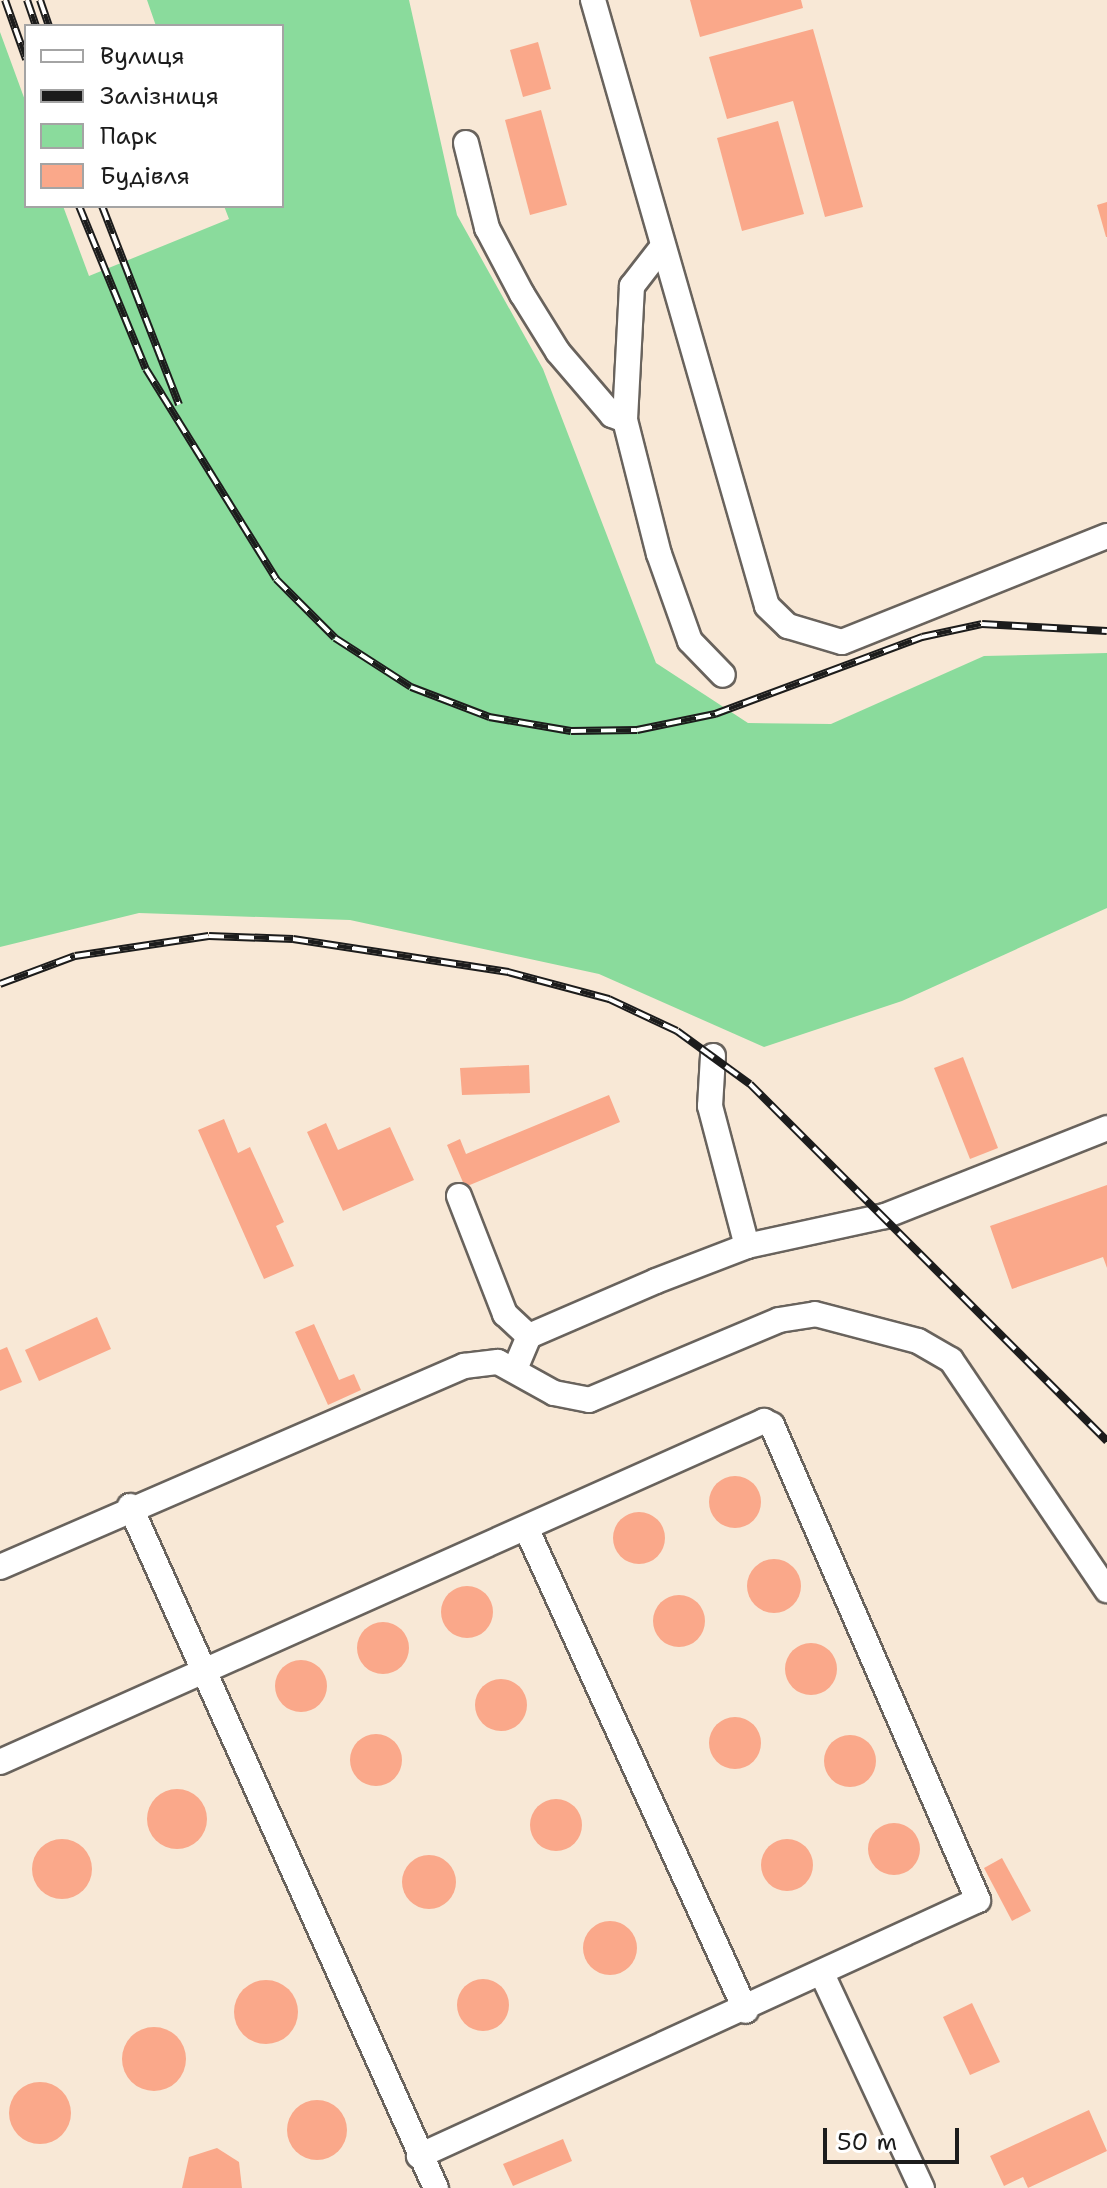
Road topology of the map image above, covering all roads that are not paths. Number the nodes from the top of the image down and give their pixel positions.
1 (593, 0) edge
2 (466, 143) dead end
3 (663, 246) junction
4 (625, 420) junction
5 (1107, 536) edge
6 (723, 675) dead end
7 (713, 1056) dead end
8 (1107, 1128) edge
9 (459, 1196) dead end
10 (747, 1246) junction
11 (529, 1336) junction
12 (515, 1369) junction
13 (130, 1506) junction
14 (528, 1532) junction
15 (0, 1567) edge
16 (1107, 1590) edge
17 (201, 1675) junction
18 (0, 1762) edge
19 (823, 1976) junction
20 (746, 2011) junction
21 (419, 2156) junction
22 (436, 2188) edge
23 (922, 2188) edge

1 - 3 street
2 - 4 street
3 - 4 street
3 - 5 street
4 - 6 street
7 - 10 street
8 - 10 street
9 - 11 street
10 - 11 street
11 - 12 street
12 - 13 street
12 - 16 street
13 - 15 street
13 - 17 street
14 - 17 street
14 - 19 street
14 - 20 street
17 - 18 street
17 - 21 street
19 - 20 street
19 - 23 street
20 - 21 street
21 - 22 street

